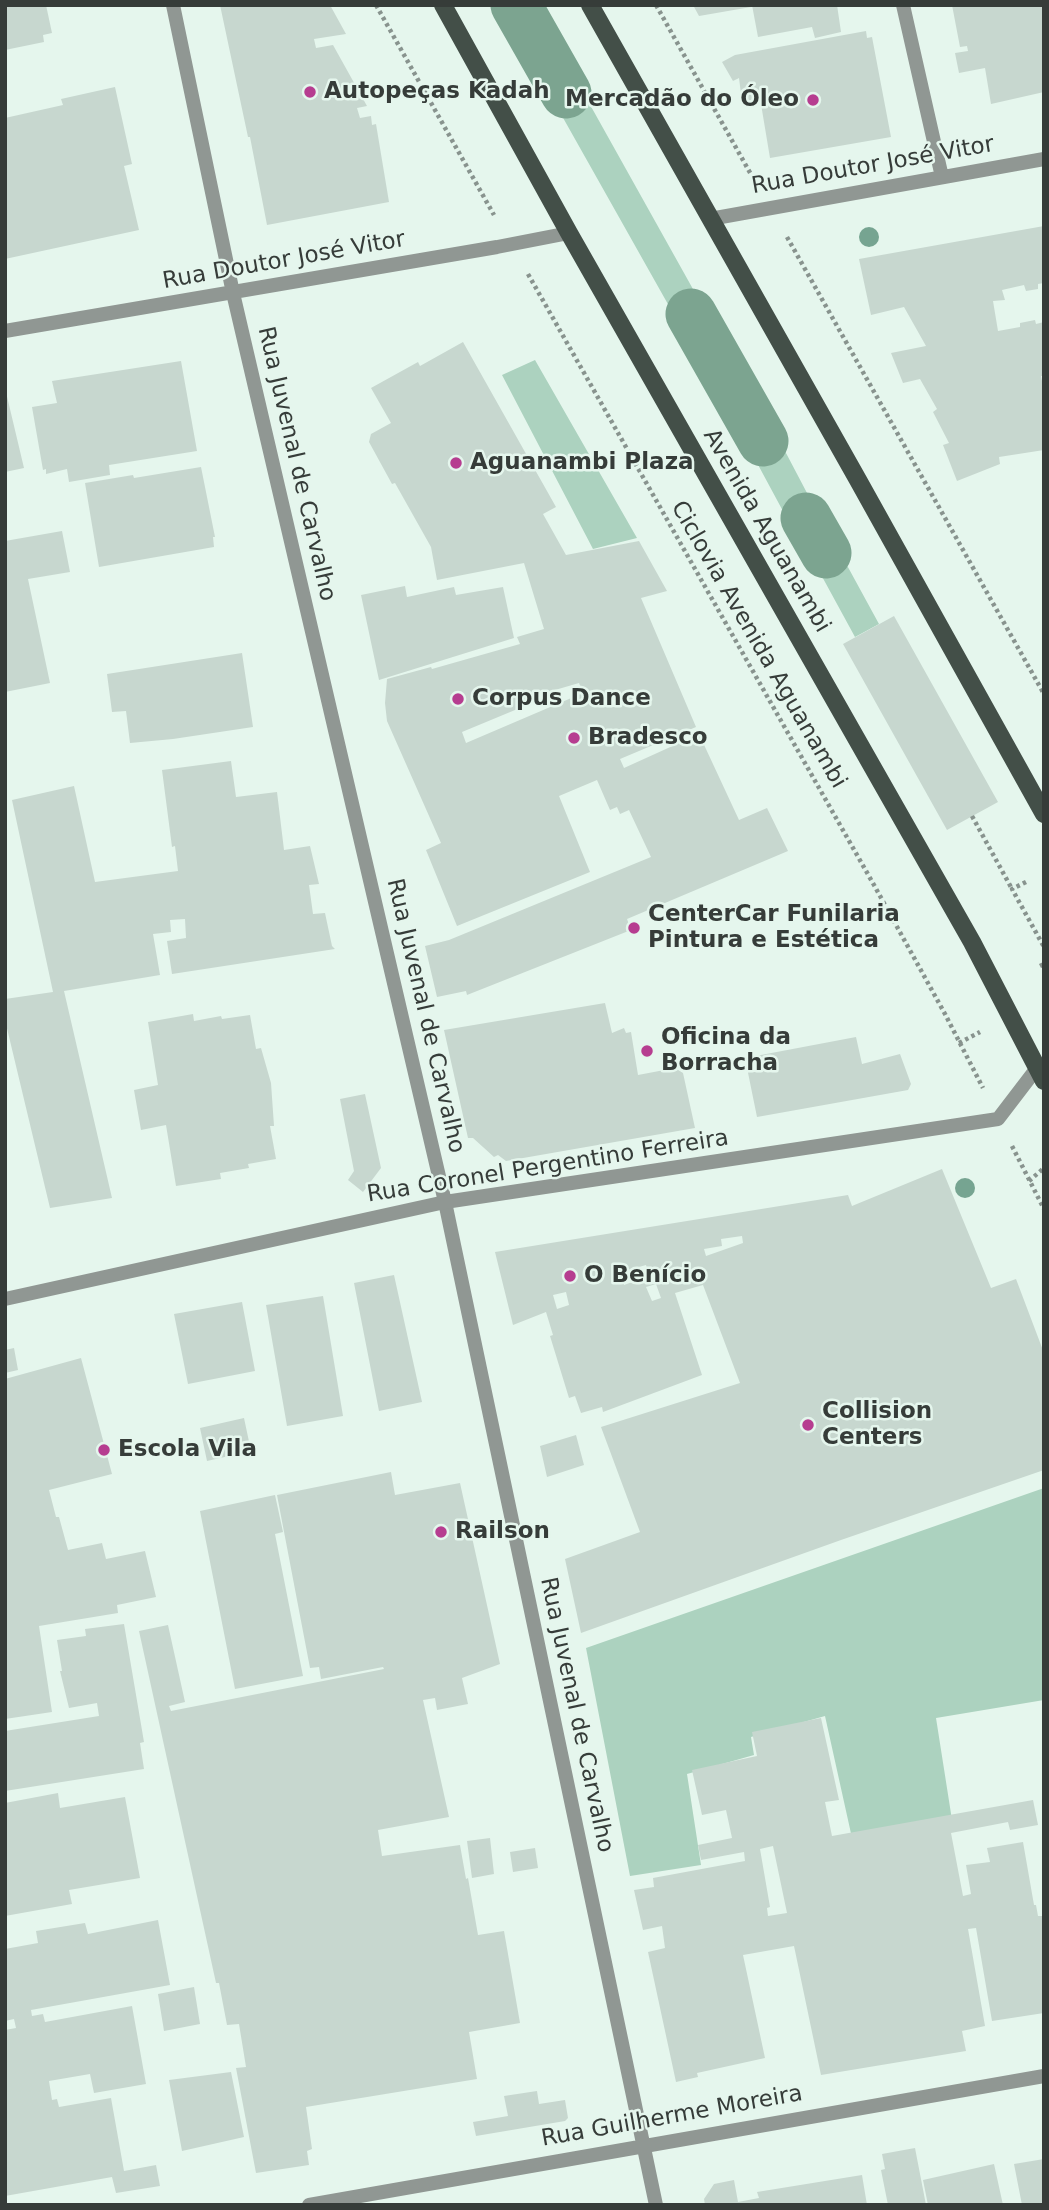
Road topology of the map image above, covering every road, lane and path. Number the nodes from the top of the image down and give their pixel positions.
1 (173, 5) edge
2 (376, 5) edge
3 (443, 5) edge
4 (590, 5) edge
5 (656, 5) edge
6 (903, 5) edge
7 (739, 153) dead end
8 (1044, 159) edge
9 (942, 177) junction
10 (479, 190) dead end
11 (710, 219) junction
12 (569, 233) junction
13 (804, 268) dead end
14 (233, 293) junction
15 (540, 294) dead end
16 (5, 331) edge
17 (1044, 694) edge
18 (1044, 814) edge
19 (972, 816) dead end
20 (1026, 882) dead end
21 (1012, 889) junction
22 (1044, 947) edge
23 (945, 1014) dead end
24 (1040, 1075) edge
25 (1044, 1168) edge
26 (1029, 1181) dead end
27 (445, 1202) junction
28 (5, 1299) edge
29 (1044, 2076) edge
30 (643, 2145) junction
31 (309, 2205) edge
32 (656, 2205) edge

1 - 14 street, Rua Juvenal de Carvalho
2 - 10 path
3 - 12 main road, Avenida Aguanambi
4 - 11 main road
5 - 7 path
6 - 9 street
8 - 9 street, Rua Doutor José Vitor
9 - 11 street, Rua Doutor José Vitor
11 - 18 main road
12 - 14 street, Rua Doutor José Vitor
12 - 24 main road, Avenida Aguanambi
13 - 17 path
14 - 16 street, Rua Doutor José Vitor
14 - 27 street, Rua Juvenal de Carvalho
15 - 23 path, Ciclovia Avenida Aguanambi
19 - 21 path
20 - 21 path
21 - 22 path
24 - 27 street, Rua Coronel Pergentino Ferreira
25 - 26 path
27 - 28 street, Rua Coronel Pergentino Ferreira
27 - 30 street, Rua Juvenal de Carvalho
29 - 30 street, Rua Guilherme Moreira
30 - 31 street, Rua Guilherme Moreira
30 - 32 street, Rua Juvenal de Carvalho

